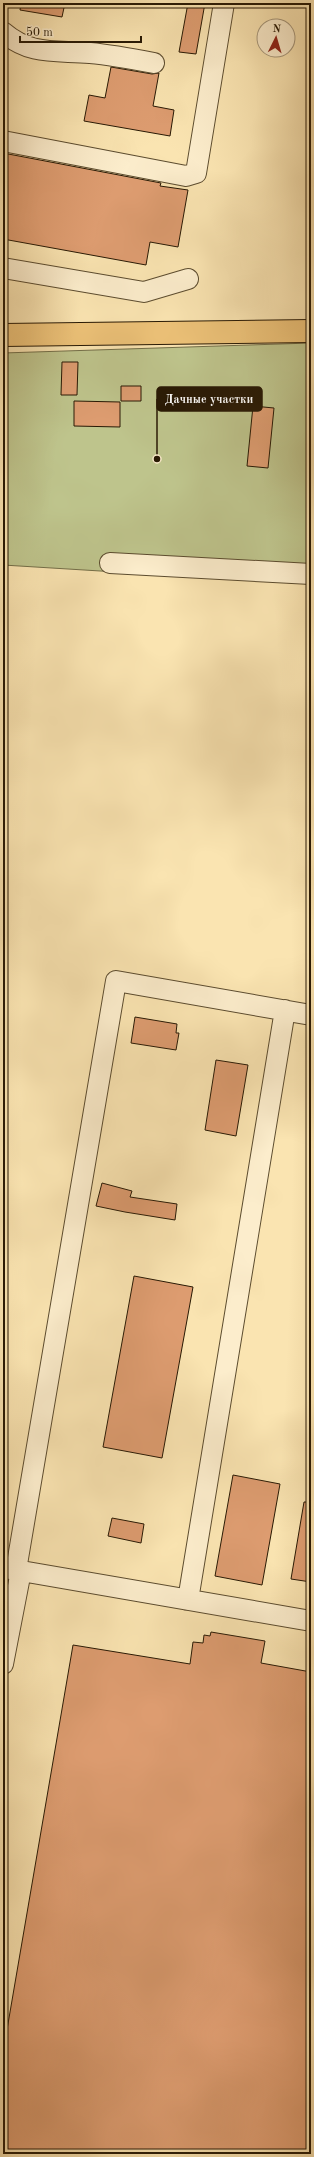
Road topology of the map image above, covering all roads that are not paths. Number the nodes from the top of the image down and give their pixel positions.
1 (224, 3) edge
2 (3, 32) edge
3 (154, 63) dead end
4 (3, 141) edge
5 (3, 268) edge
6 (188, 279) dead end
7 (311, 331) edge
8 (3, 335) edge
9 (110, 563) dead end
10 (311, 574) edge
11 (285, 1010) junction
12 (311, 1015) edge
13 (13, 1570) edge
14 (188, 1600) junction
15 (311, 1621) edge
16 (3, 1664) edge

1 - 4 lane
2 - 3 lane
5 - 6 lane
7 - 8 main road
9 - 10 lane
11 - 12 lane
11 - 13 lane
11 - 14 lane
13 - 14 lane
13 - 16 lane
14 - 15 lane

